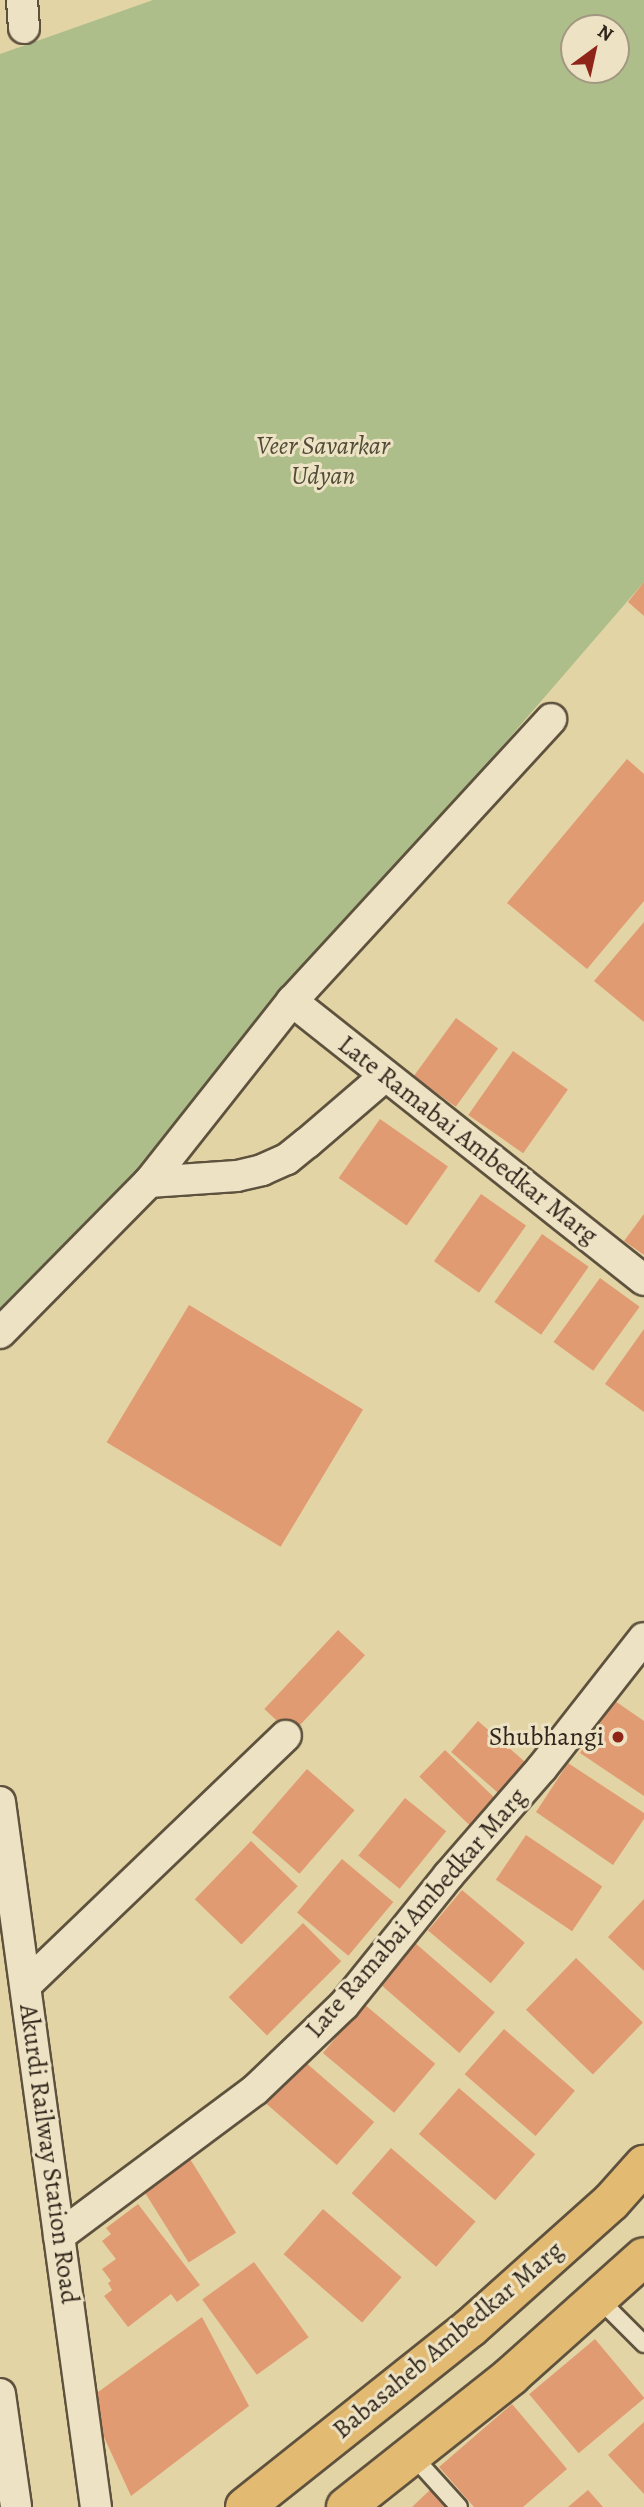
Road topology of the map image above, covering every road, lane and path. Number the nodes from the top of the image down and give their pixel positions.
1 (551, 719) dead end
2 (292, 1001) junction
3 (385, 1076) junction
4 (149, 1182) junction
5 (644, 1280) edge
6 (0, 1333) edge
7 (644, 1639) edge
8 (286, 1736) dead end
9 (0, 1802) edge
10 (26, 1984) junction
11 (644, 2165) edge
12 (59, 2236) junction
13 (644, 2257) edge
14 (598, 2298) junction
15 (644, 2344) edge
16 (0, 2394) edge
17 (412, 2455) junction
18 (16, 2507) edge
19 (96, 2507) edge
20 (245, 2507) edge
21 (346, 2507) edge
22 (459, 2507) edge

1 - 2 street
2 - 3 street, Late Ramabai Ambedkar Marg
2 - 4 street
3 - 4 street
3 - 5 street, Late Ramabai Ambedkar Marg
4 - 6 street
7 - 12 street, Late Ramabai Ambedkar Marg
8 - 10 street
9 - 10 street, Akurdi Railway Station Road
10 - 12 street, Akurdi Railway Station Road
11 - 20 main road, Babasaheb Ambedkar Marg
12 - 19 street, Akurdi Railway Station Road
13 - 14 main road
14 - 15 lane
14 - 17 main road
16 - 18 street
17 - 21 main road
17 - 22 lane

